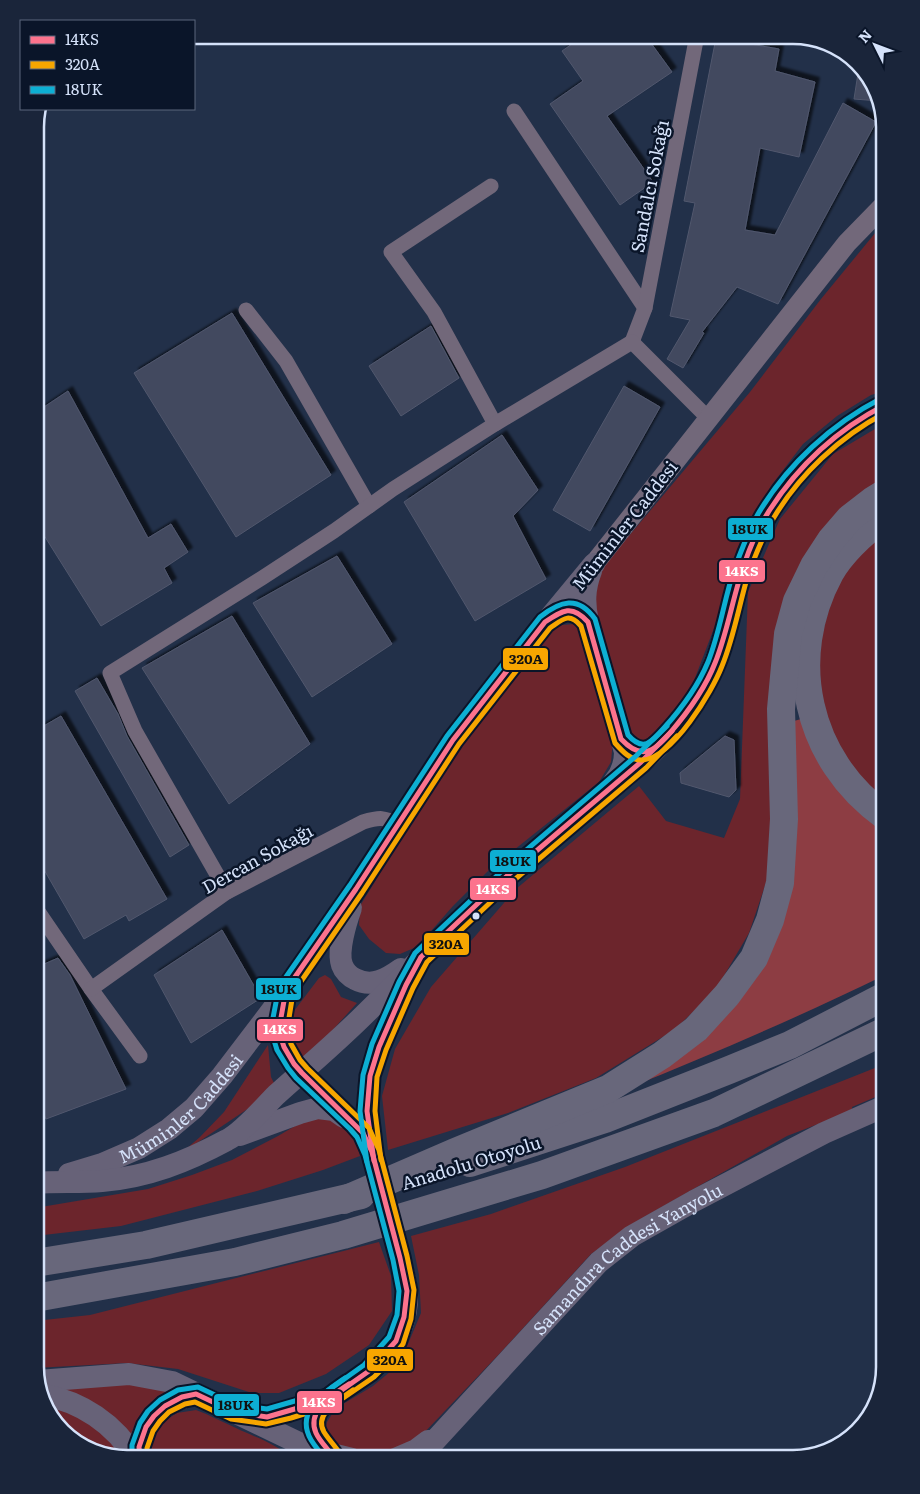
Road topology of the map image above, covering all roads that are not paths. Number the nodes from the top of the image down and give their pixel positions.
1 (695, 44) edge
2 (514, 111) dead end
3 (491, 186) dead end
4 (876, 213) edge
5 (644, 308) junction
6 (246, 310) dead end
7 (632, 342) junction
8 (876, 410) edge
9 (708, 418) junction
10 (495, 424) junction
11 (876, 499) edge
12 (369, 506) junction
13 (876, 523) edge
14 (594, 564) junction
15 (545, 622) junction
16 (588, 622) junction
17 (665, 738) junction
18 (621, 739) junction
19 (606, 793) junction
20 (876, 810) edge
21 (399, 825) junction
22 (356, 889) junction
23 (227, 892) junction
24 (44, 919) edge
25 (421, 957) junction
26 (91, 989) junction
27 (286, 990) junction
28 (876, 1001) edge
29 (876, 1035) edge
30 (876, 1050) edge
31 (140, 1056) dead end
32 (302, 1073) junction
33 (876, 1110) edge
34 (714, 1113) junction
35 (876, 1113) edge
36 (355, 1124) junction
37 (824, 1133) junction
38 (232, 1138) junction
39 (372, 1152) junction
40 (44, 1182) edge
41 (44, 1183) edge
42 (344, 1200) junction
43 (44, 1261) edge
44 (44, 1296) edge
45 (45, 1380) edge
46 (196, 1394) junction
47 (48, 1395) edge
48 (329, 1399) junction
49 (234, 1412) junction
50 (458, 1417) junction
51 (268, 1428) junction
52 (129, 1450) edge
53 (139, 1450) edge
54 (292, 1450) edge
55 (315, 1450) edge
56 (333, 1450) edge
57 (416, 1450) edge
58 (427, 1450) edge

1 - 5 street, Sandalcı Sokağı
2 - 5 street
3 - 10 street
4 - 9 street, Müminler Caddesi
5 - 7 street, Sandalcı Sokağı
6 - 12 street
7 - 9 street
7 - 10 street
8 - 17 main road
9 - 14 street, Müminler Caddesi
10 - 12 street
11 - 42 highway
12 - 23 street
13 - 20 highway
14 - 15 main road, Müminler Caddesi
14 - 16 main road
15 - 16 main road
15 - 21 main road, Müminler Caddesi
16 - 18 main road
17 - 18 main road
17 - 19 main road
18 - 19 main road
19 - 25 main road
21 - 22 main road, Müminler Caddesi
21 - 23 street, Dercan Sokağı
22 - 25 main road
22 - 27 main road, Müminler Caddesi
23 - 26 street, Dercan Sokağı
24 - 26 street
25 - 32 main road
25 - 39 main road
26 - 31 street
27 - 32 main road
27 - 40 main road, Müminler Caddesi
28 - 42 highway, Anadolu Otoyolu
29 - 34 highway, Anadolu Otoyolu
30 - 34 highway
32 - 36 main road
32 - 38 main road
33 - 37 main road
34 - 44 highway, Anadolu Otoyolu
35 - 37 main road
36 - 38 main road
36 - 39 main road
37 - 50 main road, Samandıra Caddesi Yanyolu
38 - 41 main road
39 - 48 main road, bridge
42 - 43 highway, Anadolu Otoyolu
45 - 46 main road
46 - 49 main road
46 - 53 main road
47 - 52 main road
48 - 49 main road
48 - 56 main road
49 - 51 main road
50 - 57 main road
50 - 58 main road
51 - 54 main road
51 - 55 main road

